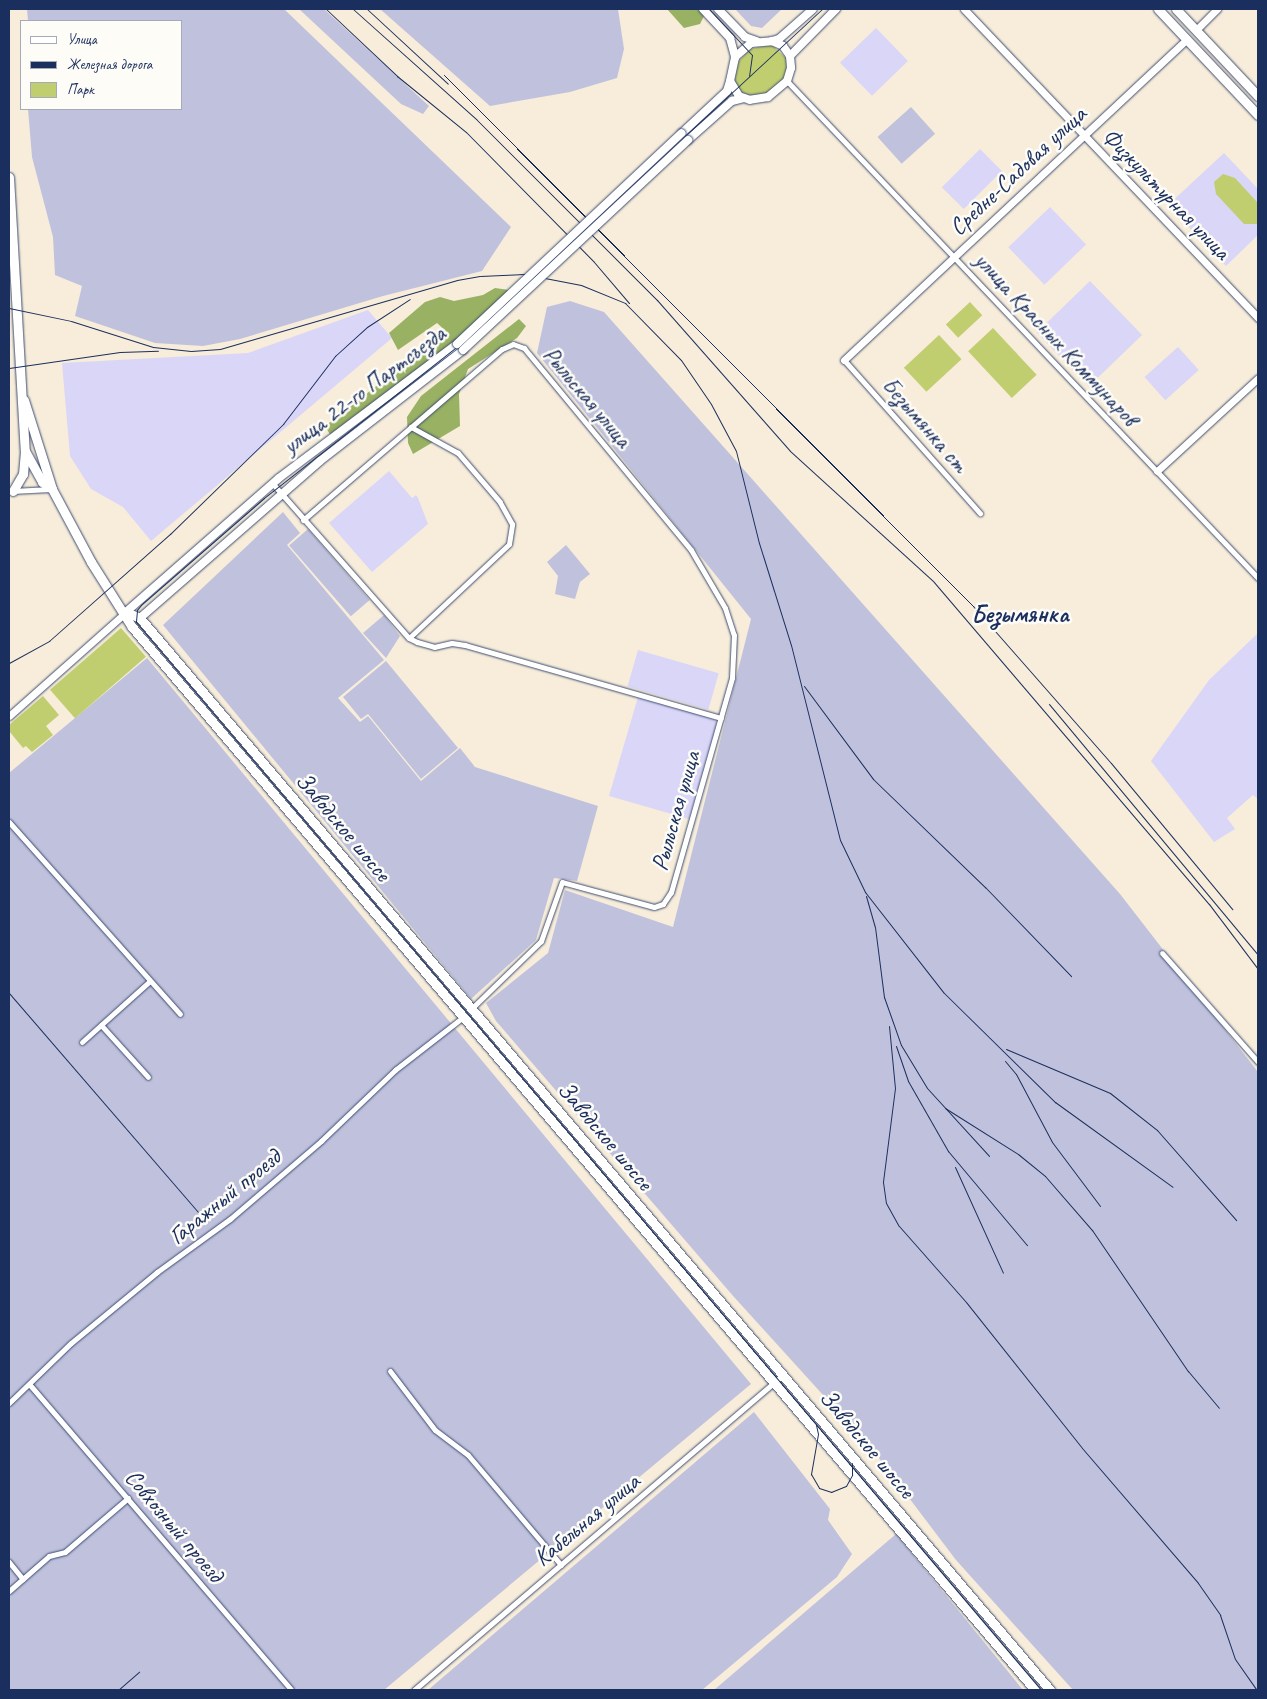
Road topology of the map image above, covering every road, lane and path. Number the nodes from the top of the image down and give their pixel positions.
1 (703, 9) edge
2 (718, 9) edge
3 (813, 9) edge
4 (836, 9) edge
5 (964, 9) edge
6 (1158, 9) edge
7 (1176, 9) edge
8 (1217, 9) edge
9 (1196, 30) junction
10 (1187, 39) junction
11 (758, 41) junction
12 (772, 41) junction
13 (790, 56) junction
14 (735, 57) junction
15 (730, 80) junction
16 (787, 81) junction
17 (1258, 96) edge
18 (744, 98) junction
19 (1258, 115) edge
20 (1085, 137) junction
21 (9, 177) edge
22 (954, 256) junction
23 (1258, 318) edge
24 (460, 347) junction
25 (844, 360) joint
26 (1258, 378) edge
27 (24, 400) junction
28 (411, 427) junction
29 (25, 452) junction
30 (1157, 471) junction
31 (273, 484) junction
32 (52, 489) junction
33 (11, 491) edge
34 (282, 496) junction
35 (980, 513) dead end
36 (303, 520) junction
37 (1258, 578) edge
38 (126, 612) junction
39 (140, 618) junction
40 (409, 638) junction
41 (9, 716) edge
42 (721, 718) junction
43 (300, 807) junction
44 (292, 814) junction
45 (10, 825) edge
46 (1162, 953) dead end
47 (150, 981) junction
48 (470, 1010) junction
49 (180, 1014) dead end
50 (462, 1016) junction
51 (101, 1025) junction
52 (82, 1042) dead end
53 (1258, 1062) edge
54 (148, 1077) dead end
55 (390, 1370) dead end
56 (783, 1375) junction
57 (774, 1384) junction
58 (30, 1385) junction
59 (9, 1403) edge
60 (128, 1498) junction
61 (898, 1512) junction
62 (891, 1520) junction
63 (9, 1562) edge
64 (561, 1565) junction
65 (23, 1579) junction
66 (9, 1591) edge
67 (291, 1690) edge
68 (414, 1690) edge
69 (1036, 1690) edge
70 (1050, 1690) edge

1 - 14 main road
2 - 11 main road
3 - 12 main road
4 - 13 main road
5 - 20 street, Физкультурная улица
6 - 10 main road
7 - 9 main road
8 - 9 street, Средне-Садовая улица
9 - 10 main road, Средне-Садовая улица
9 - 17 main road
10 - 19 main road
10 - 20 street, Средне-Садовая улица
11 - 12 main road
11 - 14 main road
12 - 13 main road
13 - 16 main road
14 - 15 main road
15 - 18 main road
15 - 24 main road, улица 22-го Партсъезда, bridge
16 - 18 main road
16 - 22 street, улица Красных Коммунаров
18 - 24 main road, улица 22-го Партсъезда, bridge
20 - 22 street, Средне-Садовая улица
20 - 23 street, Физкультурная улица
21 - 27 main road, Заводское шоссе
22 - 25 street, Средне-Садовая улица
22 - 30 street, улица Красных Коммунаров
24 - 31 main road, улица 22-го Партсъезда
24 - 34 main road, улица 22-го Партсъезда
25 - 35 street, Безымянка ст
26 - 30 street
27 - 29 main road, Заводское шоссе
27 - 32 main road, Заводское шоссе
28 - 36 street, Рыльская улица
28 - 40 street
28 - 42 street, Рыльская улица
29 - 32 main road, Заводское шоссе
29 - 33 main road
30 - 37 street, улица Красных Коммунаров
31 - 34 street
31 - 38 main road, улица 22-го Партсъезда
32 - 33 street
32 - 38 main road, Заводское шоссе
34 - 36 street
34 - 39 main road, улица 22-го Партсъезда
36 - 40 street
38 - 39 main road, Заводское шоссе
38 - 41 street, улица 22-го Партсъезда
38 - 44 main road, Заводское шоссе
39 - 43 main road, Заводское шоссе
40 - 42 street
42 - 48 street, Рыльская улица
43 - 44 main road
43 - 48 main road, Заводское шоссе
44 - 50 main road, Заводское шоссе
45 - 47 street
46 - 53 street
47 - 49 street
47 - 51 street
48 - 50 main road
48 - 56 main road, Заводское шоссе
50 - 57 main road, Заводское шоссе
50 - 58 street, Гаражный проезд
51 - 52 street
51 - 54 street
55 - 64 street
56 - 57 street, Кабельная улица
56 - 61 main road, Заводское шоссе
57 - 62 main road, Заводское шоссе
57 - 64 street, Кабельная улица
58 - 59 street, Гаражный проезд
58 - 60 street, Совхозный проезд
60 - 65 street
60 - 67 street, Совхозный проезд
61 - 62 main road
61 - 70 main road, Заводское шоссе
62 - 69 main road, Заводское шоссе
63 - 65 street
64 - 68 street, Кабельная улица
65 - 66 street

